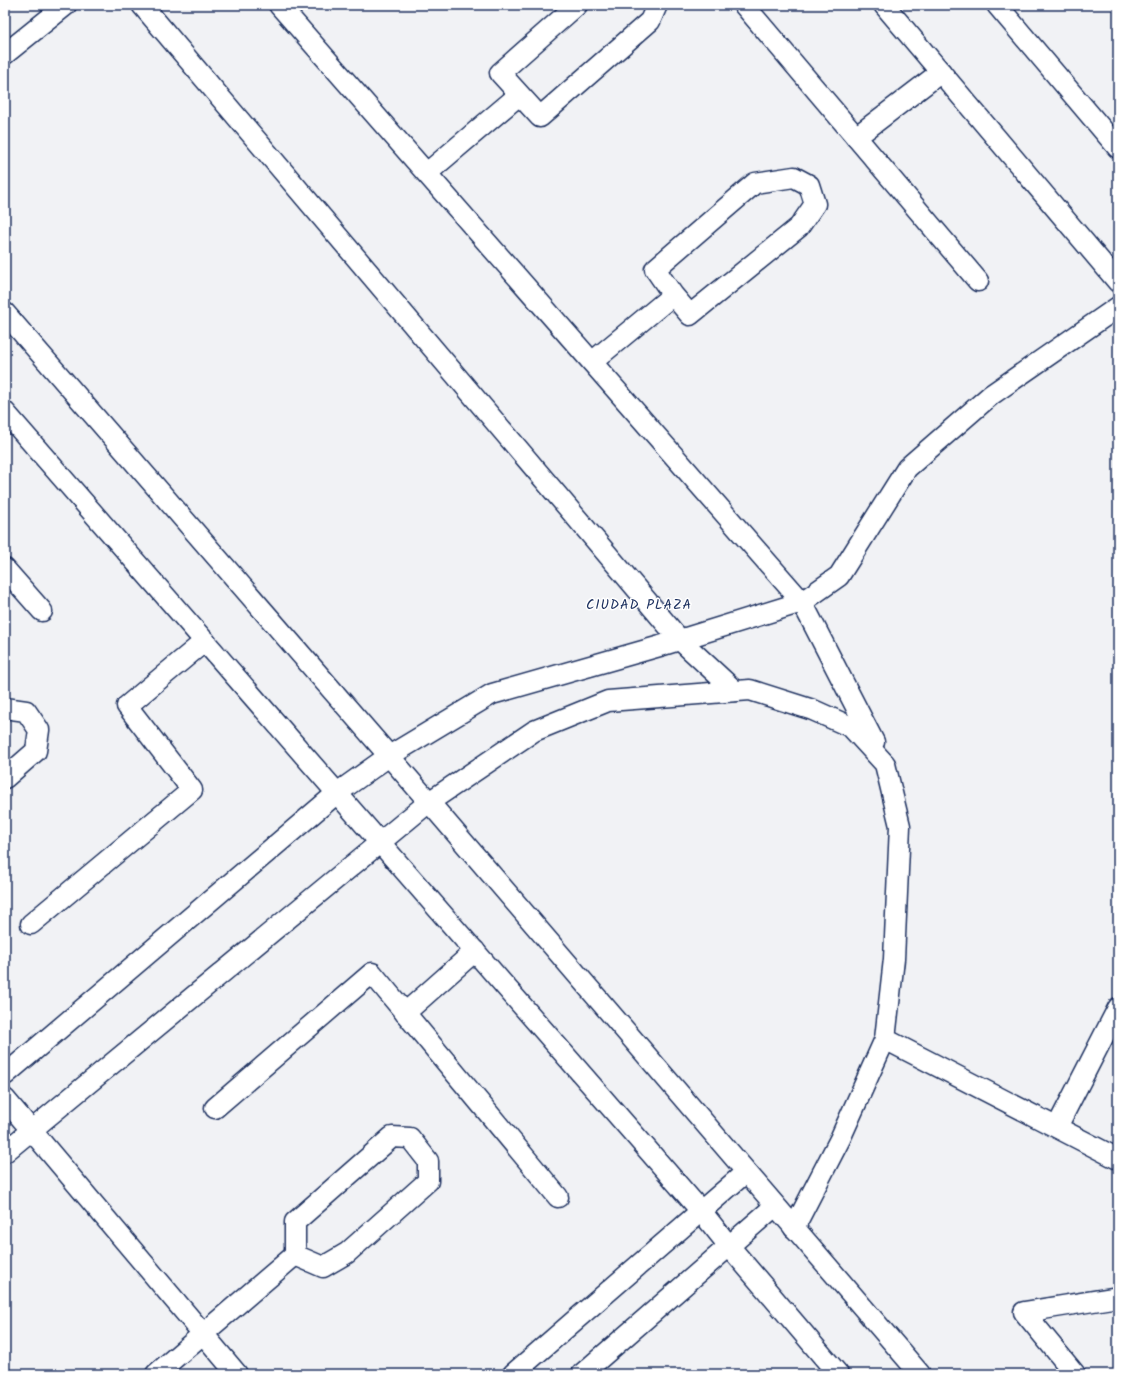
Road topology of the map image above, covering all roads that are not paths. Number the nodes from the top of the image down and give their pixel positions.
1 (66, 5) edge
2 (142, 5) edge
3 (279, 5) edge
4 (576, 5) edge
5 (657, 5) edge
6 (744, 5) edge
7 (884, 5) edge
8 (997, 5) edge
9 (5, 54) edge
10 (941, 72) junction
11 (519, 95) junction
12 (856, 137) junction
13 (1118, 148) edge
14 (427, 173) junction
15 (978, 281) dead end
16 (1118, 282) edge
17 (673, 295) junction
18 (1118, 307) edge
19 (5, 313) edge
20 (592, 362) junction
21 (5, 412) edge
22 (5, 568) edge
23 (802, 602) junction
24 (42, 611) dead end
25 (680, 640) junction
26 (205, 641) junction
27 (735, 691) junction
28 (5, 708) edge
29 (389, 756) junction
30 (885, 764) junction
31 (5, 778) edge
32 (337, 793) junction
33 (429, 802) junction
34 (380, 842) junction
35 (31, 924) dead end
36 (475, 951) junction
37 (1118, 1008) edge
38 (405, 1013) junction
39 (885, 1039) junction
40 (5, 1075) edge
41 (5, 1099) edge
42 (215, 1108) dead end
43 (1057, 1128) junction
44 (32, 1130) junction
45 (5, 1152) edge
46 (1118, 1159) edge
47 (746, 1172) junction
48 (558, 1197) dead end
49 (775, 1206) junction
50 (701, 1211) junction
51 (794, 1228) junction
52 (729, 1246) junction
53 (295, 1255) junction
54 (1118, 1297) edge
55 (203, 1334) junction
56 (156, 1374) edge
57 (237, 1374) edge
58 (513, 1374) edge
59 (582, 1374) edge
60 (838, 1374) edge
61 (920, 1374) edge
62 (1075, 1374) edge

1 - 9 street
2 - 25 street
3 - 14 street
4 - 11 street
5 - 11 street
6 - 12 street
7 - 10 street
8 - 13 street
10 - 12 street
10 - 16 street
11 - 14 street
12 - 15 street
14 - 20 street
17 - 17 street
17 - 20 street
18 - 23 street
19 - 29 street
20 - 23 street
21 - 26 street
22 - 24 street
23 - 25 street
23 - 30 street
25 - 27 street
25 - 29 street
26 - 32 street
26 - 35 street
27 - 30 street
27 - 33 street
28 - 31 street
29 - 32 street
29 - 33 street
30 - 39 street
32 - 34 street
32 - 40 street
33 - 34 street
33 - 47 street
34 - 36 street
34 - 44 street
36 - 38 street
36 - 50 street
37 - 43 street
38 - 42 street
38 - 48 street
39 - 43 street
39 - 51 street
41 - 44 street
43 - 46 street
44 - 45 street
44 - 55 street
47 - 49 street
47 - 50 street
49 - 51 street
49 - 52 street
50 - 52 street
50 - 58 street
51 - 61 street
52 - 59 street
52 - 60 street
53 - 53 street
53 - 55 street
54 - 62 street
55 - 56 street
55 - 57 street

